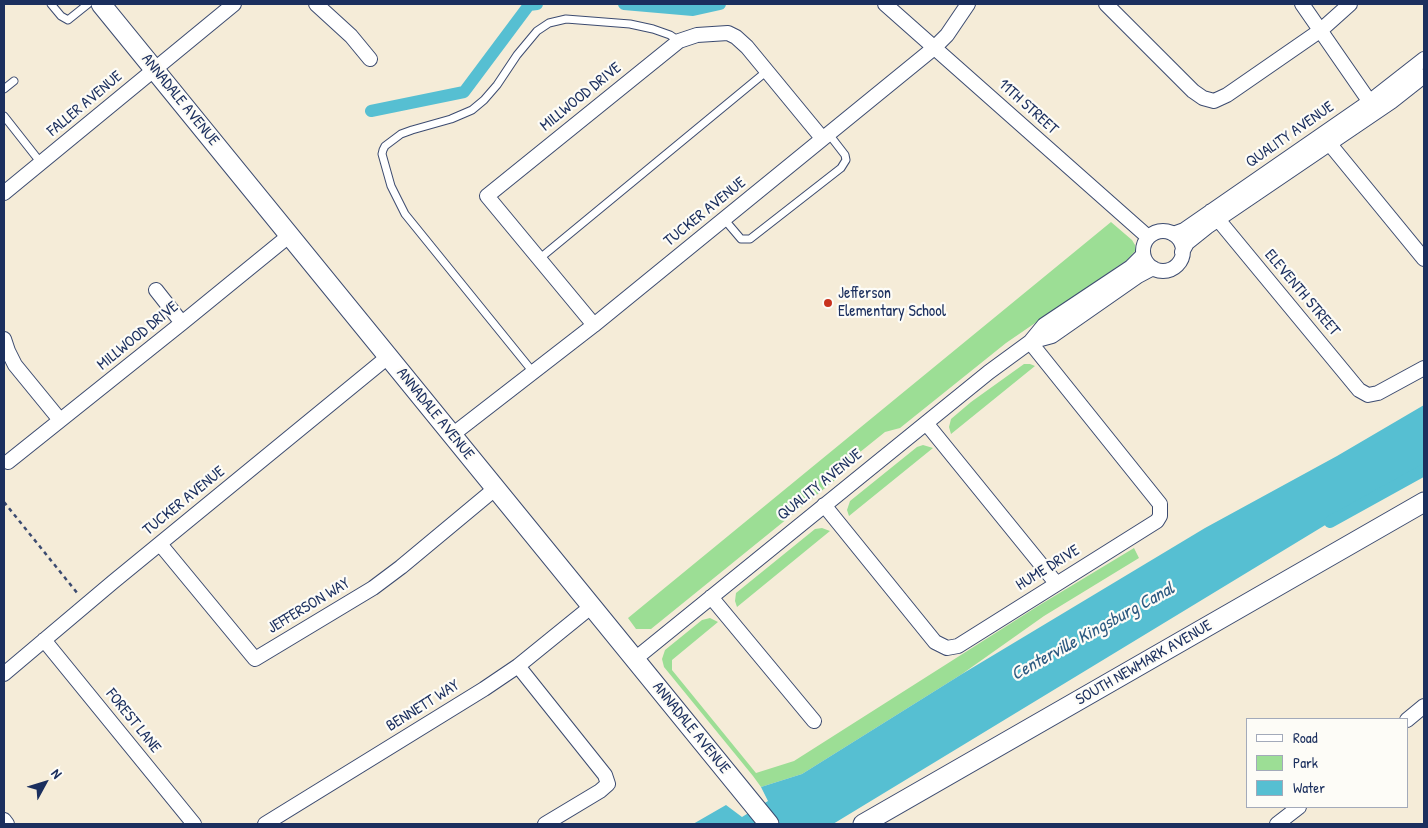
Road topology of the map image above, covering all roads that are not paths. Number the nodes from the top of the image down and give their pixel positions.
1 (51, 4) edge
2 (88, 4) edge
3 (101, 4) edge
4 (234, 4) edge
5 (316, 4) edge
6 (885, 4) edge
7 (968, 4) edge
8 (1106, 4) edge
9 (1302, 4) edge
10 (1350, 4) edge
11 (1321, 30) junction
12 (679, 41) junction
13 (934, 48) junction
14 (370, 59) dead end
15 (1424, 59) edge
16 (155, 69) junction
17 (767, 71) junction
18 (1424, 76) edge
19 (14, 81) dead end
20 (4, 89) edge
21 (1373, 107) junction
22 (4, 116) edge
23 (825, 136) junction
24 (1326, 139) junction
25 (41, 163) junction
26 (4, 193) edge
27 (1215, 215) junction
28 (724, 219) junction
29 (1172, 234) junction
30 (290, 235) junction
31 (1148, 237) junction
32 (1182, 252) junction
33 (1143, 255) junction
34 (539, 258) junction
35 (1424, 259) edge
36 (1153, 268) junction
37 (156, 290) dead end
38 (182, 323) junction
39 (594, 325) junction
40 (4, 340) edge
41 (1030, 342) junction
42 (388, 356) junction
43 (1424, 368) edge
44 (533, 372) junction
45 (60, 420) junction
46 (926, 423) junction
47 (452, 435) junction
48 (8, 462) dead end
49 (496, 488) junction
50 (1424, 502) edge
51 (824, 504) junction
52 (160, 544) junction
53 (1056, 583) junction
54 (711, 597) junction
55 (592, 606) junction
56 (44, 640) junction
57 (635, 659) junction
58 (518, 666) junction
59 (4, 674) edge
60 (1424, 706) edge
61 (1408, 719) edge
62 (814, 721) dead end
63 (1298, 808) edge
64 (4, 820) edge
65 (7, 824) edge
66 (194, 824) edge
67 (265, 824) edge
68 (544, 824) edge
69 (769, 824) edge
70 (863, 824) edge
71 (1277, 824) edge

1 - 2 lane
3 - 16 street, ANNADALE AVENUE
4 - 16 street, FALLER AVENUE
5 - 14 street
6 - 13 street, 11TH STREET
7 - 13 street, TUCKER AVENUE
8 - 11 street
9 - 11 street
10 - 11 street
11 - 21 street
12 - 17 street, MILLWOOD DRIVE
12 - 34 street, MILLWOOD DRIVE
12 - 44 lane
13 - 23 street, TUCKER AVENUE
13 - 31 street, 11TH STREET
15 - 21 street, QUALITY AVENUE
16 - 25 street, FALLER AVENUE
16 - 30 street, ANNADALE AVENUE
17 - 23 street, MILLWOOD DRIVE
17 - 34 lane
18 - 21 street, QUALITY AVENUE
19 - 20 lane
21 - 24 street, QUALITY AVENUE
22 - 25 lane
23 - 28 street, TUCKER AVENUE
23 - 28 lane
24 - 27 street, QUALITY AVENUE
24 - 35 street
25 - 26 street, FALLER AVENUE
27 - 29 street, QUALITY AVENUE
27 - 32 street, QUALITY AVENUE
27 - 43 street, ELEVENTH STREET
28 - 39 street, TUCKER AVENUE
29 - 31 street
29 - 32 street
30 - 38 street, MILLWOOD DRIVE
30 - 42 street, ANNADALE AVENUE
31 - 33 street
32 - 36 street
33 - 36 street
33 - 41 street, QUALITY AVENUE
34 - 39 street, MILLWOOD DRIVE
36 - 41 street, QUALITY AVENUE
37 - 38 street
38 - 45 street, MILLWOOD DRIVE
39 - 44 street, TUCKER AVENUE
40 - 45 street
41 - 46 street, QUALITY AVENUE
41 - 53 street, HUME DRIVE
42 - 47 street, ANNADALE AVENUE
42 - 52 street, TUCKER AVENUE
44 - 47 street, TUCKER AVENUE
45 - 48 street, MILLWOOD DRIVE
46 - 51 street, QUALITY AVENUE
46 - 53 street
47 - 49 street, ANNADALE AVENUE
49 - 52 street, JEFFERSON WAY
49 - 55 street, ANNADALE AVENUE
50 - 70 street, SOUTH NEWMARK AVENUE
51 - 53 street, HUME DRIVE
51 - 54 street, QUALITY AVENUE
52 - 56 street, TUCKER AVENUE
54 - 57 street, QUALITY AVENUE
54 - 62 street
55 - 57 street, ANNADALE AVENUE
55 - 58 street, BENNETT WAY
56 - 59 street, TUCKER AVENUE
56 - 66 street, FOREST LANE
57 - 69 street, ANNADALE AVENUE
58 - 67 street, BENNETT WAY
58 - 68 street
60 - 61 street
63 - 71 street
64 - 65 street

